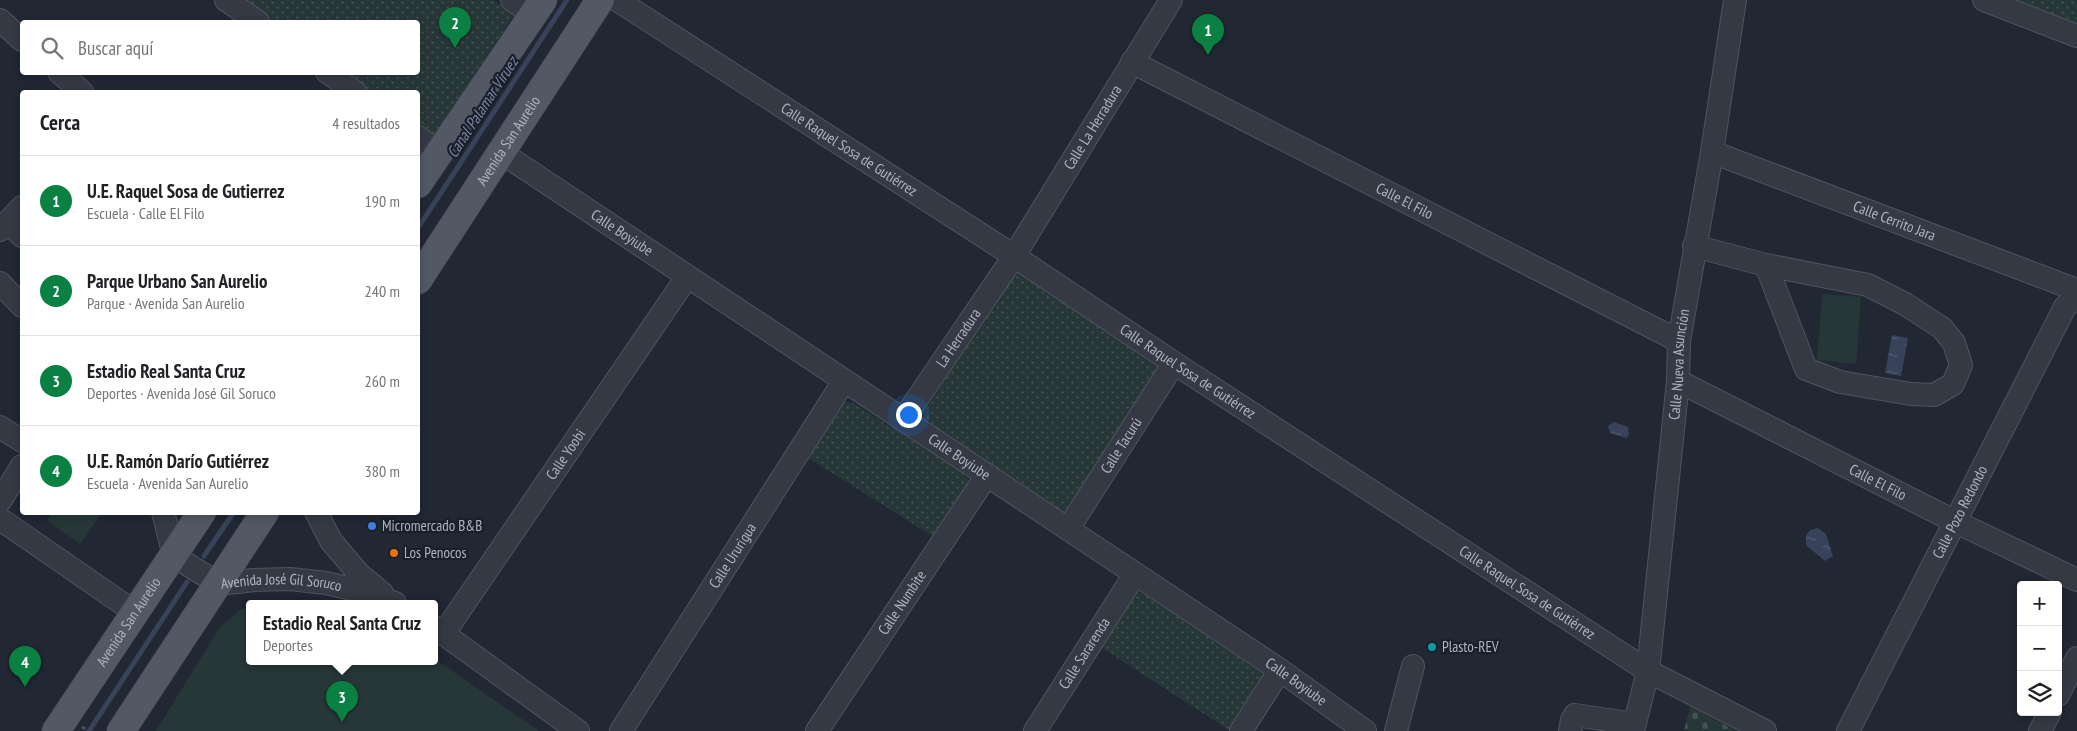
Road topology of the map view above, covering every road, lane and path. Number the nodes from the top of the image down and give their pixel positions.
1 (226, 0) edge
2 (600, 0) edge
3 (617, 0) edge
4 (1171, 0) edge
5 (1735, 0) edge
6 (1984, 0) edge
7 (529, 5) edge
8 (0, 20) edge
9 (255, 20) edge
10 (2077, 36) edge
11 (20, 38) edge
12 (1132, 62) junction
13 (63, 75) edge
14 (331, 75) edge
15 (80, 90) edge
16 (352, 90) edge
17 (428, 145) edge
18 (1712, 152) junction
19 (502, 153) junction
20 (420, 176) edge
21 (1694, 246) junction
22 (1014, 256) junction
23 (1766, 265) junction
24 (687, 276) junction
25 (420, 277) edge
26 (0, 283) edge
27 (2077, 290) edge
28 (2077, 297) edge
29 (20, 304) edge
30 (1679, 341) junction
31 (1174, 362) junction
32 (844, 381) junction
33 (1678, 381) junction
34 (904, 420) junction
35 (0, 427) edge
36 (20, 440) edge
37 (13, 469) edge
38 (986, 475) junction
39 (0, 501) edge
40 (164, 515) edge
41 (200, 515) edge
42 (263, 515) edge
43 (318, 515) edge
44 (0, 519) edge
45 (1956, 522) junction
46 (1068, 529) junction
47 (176, 557) junction
48 (1135, 574) junction
49 (2077, 580) edge
50 (217, 583) junction
51 (386, 600) edge
52 (391, 600) edge
53 (136, 613) junction
54 (439, 630) edge
55 (2076, 662) edge
56 (1413, 666) dead end
57 (1280, 670) junction
58 (1648, 671) junction
59 (2062, 688) edge
60 (2048, 716) edge
61 (1634, 728) edge
62 (56, 731) edge
63 (121, 731) edge
64 (578, 731) edge
65 (620, 731) edge
66 (818, 731) edge
67 (1034, 731) edge
68 (1241, 731) edge
69 (1365, 731) edge
70 (1396, 731) edge
71 (1570, 731) edge
72 (1765, 731) edge
73 (1848, 731) edge
74 (2040, 731) edge

1 - 9 street
2 - 19 main road, Avenida San Aurelio
3 - 22 street, Calle Raquel Sosa de Gutiérrez
4 - 12 street, Calle La Herradura
5 - 18 street, Calle Nueva Asunción
6 - 10 street
7 - 17 main road
8 - 11 street
12 - 22 street, Calle La Herradura
12 - 30 street, Calle El Filo
13 - 15 street
14 - 16 street
17 - 20 main road
18 - 21 street, Calle Nueva Asunción
18 - 27 street, Calle Cerrito Jara
19 - 24 street, Calle Boyiube
19 - 25 main road, Avenida San Aurelio
21 - 23 street
21 - 30 street, Calle Nueva Asunción
22 - 31 street, Calle Raquel Sosa de Gutiérrez
22 - 34 street, La Herradura
23 - 23 street
24 - 32 street, Calle Boyiube
24 - 54 street, Calle Yoobi
26 - 29 street
28 - 45 street, Calle Pozo Redondo
30 - 33 street, Calle Nueva Asunción
31 - 46 street, Calle Tacurú
31 - 58 street, Calle Raquel Sosa de Gutiérrez
32 - 34 street, Calle Boyiube
32 - 65 street, Calle Ururigua
33 - 45 street, Calle El Filo
33 - 58 street, Calle Nueva Asunción
34 - 38 street, Calle Boyiube
35 - 36 street
37 - 39 street
38 - 46 street, Calle Boyiube
38 - 66 street, Calle Numbite
40 - 47 street
41 - 47 main road, Avenida San Aurelio
42 - 50 main road
43 - 52 street, Avenida José Gil Soruco
44 - 53 street
45 - 49 street, Calle El Filo
45 - 73 street, Calle Pozo Redondo
46 - 48 street, Calle Boyiube
47 - 50 street, Avenida José Gil Soruco
47 - 53 main road, Avenida San Aurelio
48 - 57 street, Calle Boyiube
48 - 67 street, Calle Sararenda
50 - 51 street, Avenida José Gil Soruco
50 - 63 main road
53 - 62 main road, Avenida San Aurelio
54 - 64 street
55 - 59 street
56 - 70 street
57 - 68 street
57 - 69 street, Calle Boyiube
58 - 61 street, Calle Nueva Asunción
58 - 72 street, Calle Raquel Sosa de Gutiérrez
60 - 74 street
61 - 71 street

